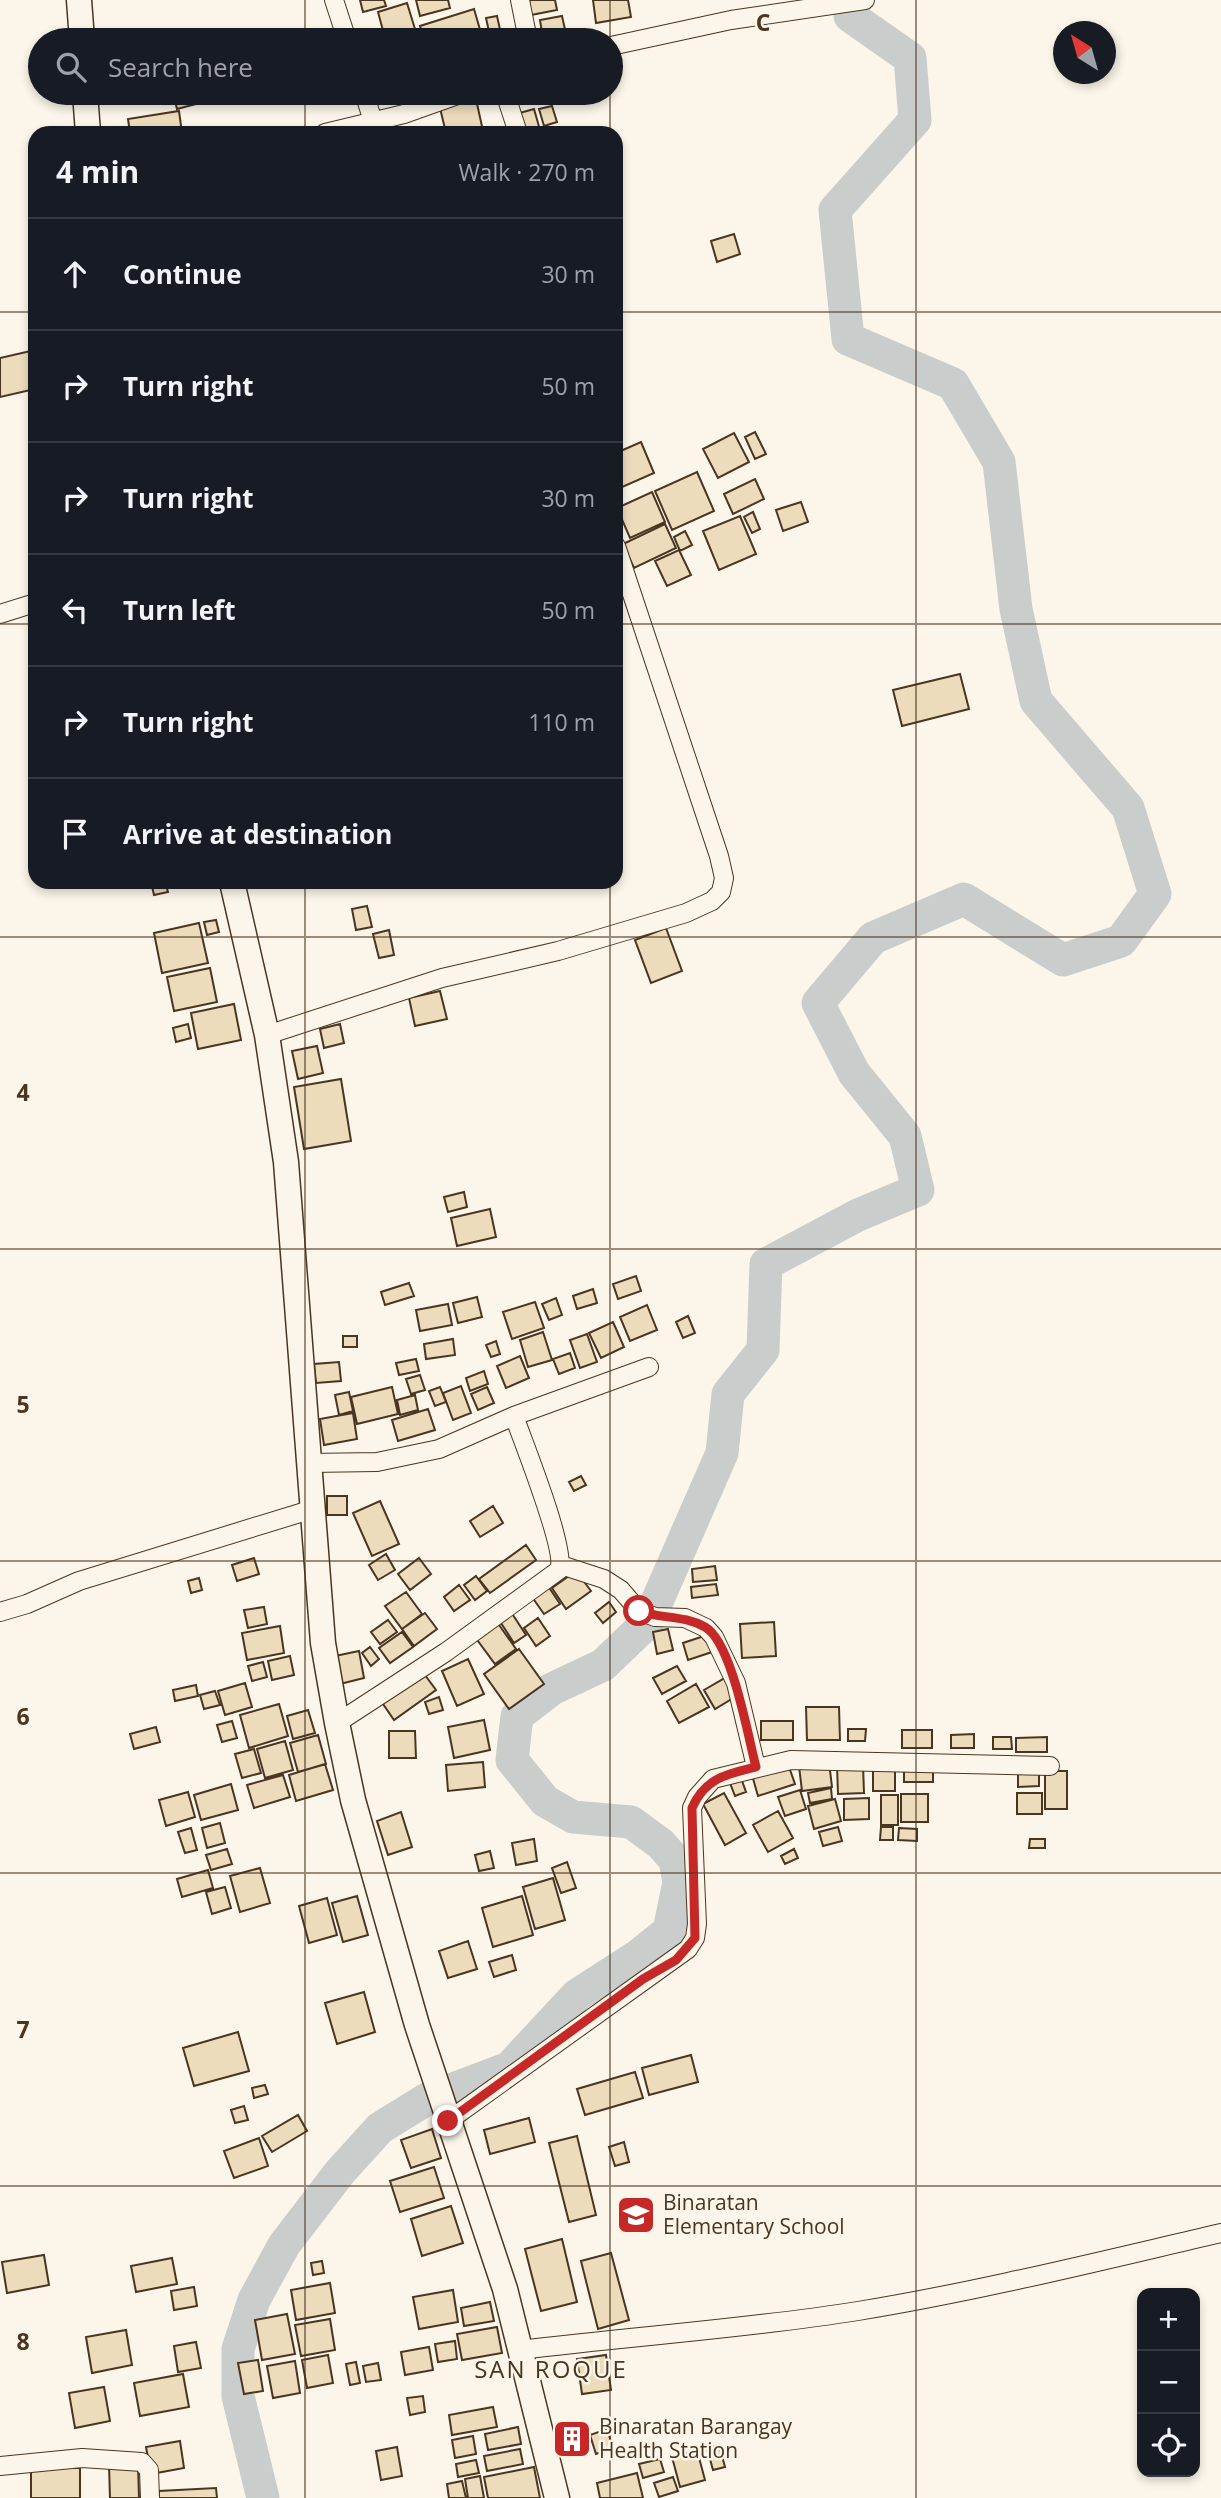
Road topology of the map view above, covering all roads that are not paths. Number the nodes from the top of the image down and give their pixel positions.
1 (79, 0) edge
2 (334, 0) edge
3 (520, 0) edge
4 (865, 0) edge
5 (81, 28) edge
6 (343, 28) edge
7 (526, 28) edge
8 (623, 44) edge
9 (86, 105) edge
10 (368, 105) edge
11 (429, 105) edge
12 (509, 105) edge
13 (373, 121) junction
14 (87, 126) edge
15 (353, 126) edge
16 (516, 126) edge
17 (623, 566) edge
18 (28, 605) edge
19 (0, 614) edge
20 (234, 889) edge
21 (267, 1035) junction
22 (649, 1367) dead end
23 (514, 1416) junction
24 (309, 1463) junction
25 (313, 1510) junction
26 (561, 1565) junction
27 (0, 1612) edge
28 (337, 1723) junction
29 (1050, 1766) dead end
30 (756, 1767) junction
31 (441, 2102) junction
32 (1221, 2234) edge
33 (521, 2350) junction
34 (0, 2466) edge
35 (150, 2498) edge
36 (557, 2498) edge

1 - 5 main road
2 - 6 street
3 - 7 street
4 - 8 street
9 - 14 main road
10 - 13 street
11 - 13 street
12 - 16 street
13 - 15 street
17 - 21 street
18 - 19 street
20 - 21 main road
21 - 24 main road
22 - 23 street
23 - 24 street
23 - 26 street
24 - 25 main road
25 - 27 street
25 - 28 main road
26 - 28 street
26 - 30 street
28 - 31 main road
29 - 30 street
30 - 31 street
31 - 33 main road
32 - 33 street
33 - 36 main road
34 - 35 street

